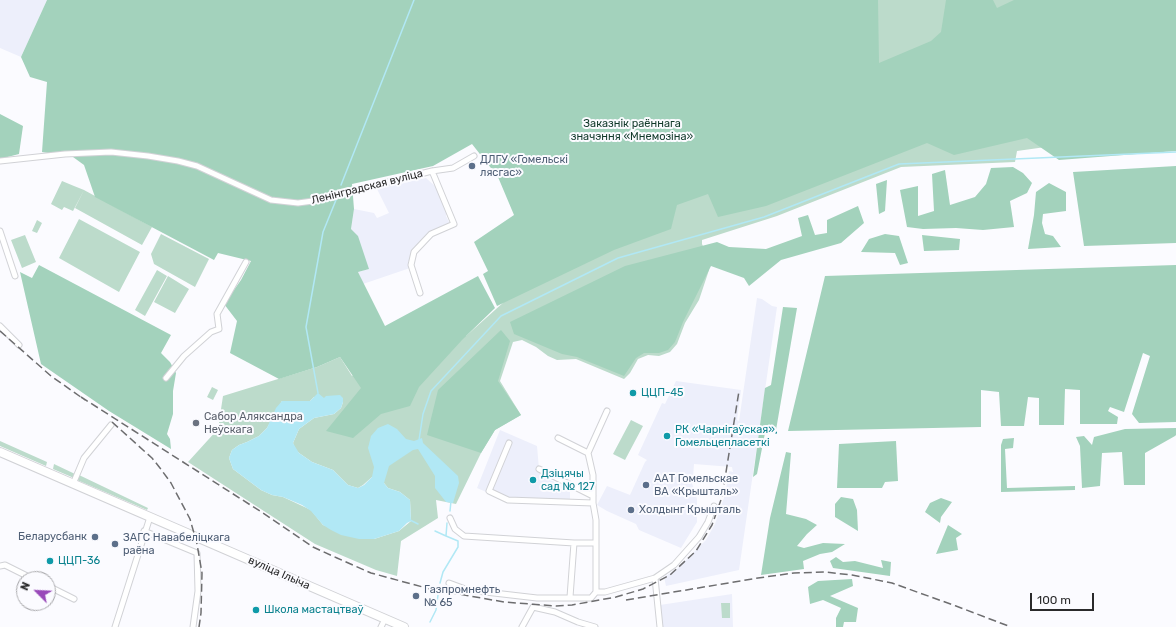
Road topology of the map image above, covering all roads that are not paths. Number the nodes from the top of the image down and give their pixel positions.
1 (474, 156) dead end
2 (0, 161) edge
3 (432, 171) junction
4 (0, 231) edge
5 (246, 262) dead end
6 (16, 276) dead end
7 (420, 293) dead end
8 (0, 326) edge
9 (19, 345) dead end
10 (166, 378) dead end
11 (607, 411) dead end
12 (111, 425) dead end
13 (558, 438) dead end
14 (509, 443) dead end
15 (0, 452) edge
16 (588, 453) junction
17 (539, 469) dead end
18 (73, 484) junction
19 (593, 496) junction
20 (593, 503) junction
21 (714, 506) dead end
22 (150, 517) junction
23 (450, 518) dead end
24 (144, 531) junction
25 (574, 543) junction
26 (596, 543) junction
27 (3, 565) edge
28 (16, 571) edge
29 (655, 578) junction
30 (449, 584) dead end
31 (56, 590) edge
32 (596, 592) junction
33 (570, 597) junction
34 (74, 599) dead end
35 (385, 619) junction
36 (115, 627) edge
37 (193, 627) edge
38 (381, 627) edge
39 (404, 627) edge
40 (522, 627) edge
41 (595, 627) edge
42 (660, 627) edge

1 - 3 street, Ленінградская вуліца
2 - 3 street, Ленінградская вуліца
3 - 7 street, Ленінградская вуліца
4 - 6 street
5 - 10 street
8 - 9 street
11 - 16 street
12 - 18 street
13 - 16 street
14 - 20 street
15 - 18 main road, вуліца Ільіча
16 - 19 street
17 - 19 street
18 - 22 main road, вуліца Ільіча
19 - 20 street
20 - 26 street
21 - 29 street
22 - 24 street
22 - 35 main road, вуліца Ільіча
23 - 25 street
24 - 36 street
24 - 37 street
25 - 26 street
25 - 33 street
26 - 32 street
27 - 28 street
29 - 32 street
29 - 42 street
30 - 33 street
31 - 34 street
32 - 33 street
35 - 38 street
35 - 39 main road, вуліца Ільіча
40 - 41 street

